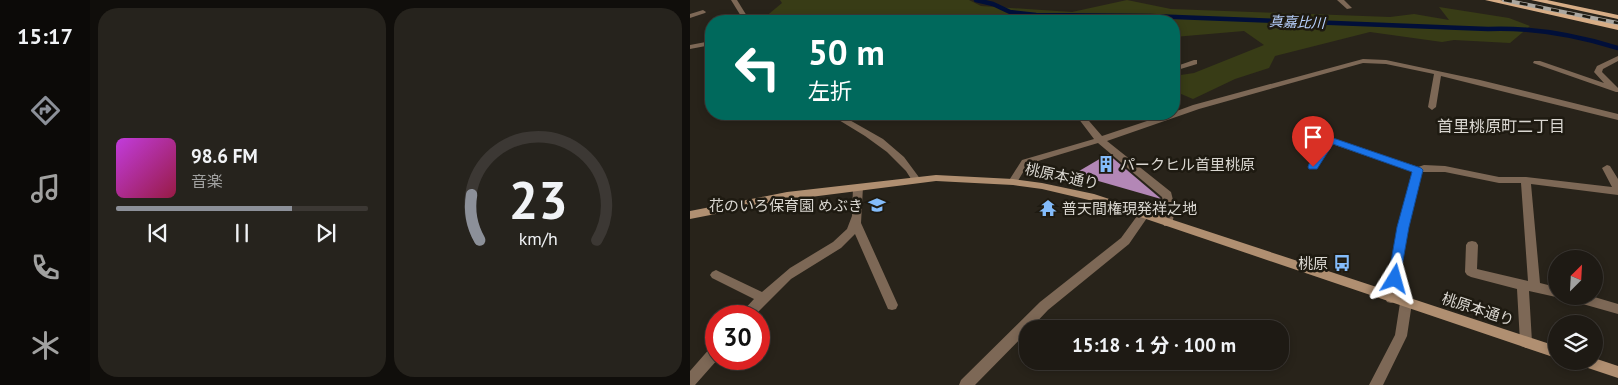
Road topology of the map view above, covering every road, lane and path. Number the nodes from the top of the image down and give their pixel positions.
1 (734, 0) edge
2 (1340, 0) edge
3 (1489, 0) edge
4 (1535, 0) edge
5 (1349, 8) dead end
6 (703, 12) dead end
7 (744, 15) edge
8 (690, 16) edge
9 (1618, 17) edge
10 (1618, 27) edge
11 (705, 44) edge
12 (690, 47) edge
13 (1618, 58) edge
14 (1194, 62) dead end
15 (1537, 63) dead end
16 (1180, 67) edge
17 (1438, 73) junction
18 (1617, 91) edge
19 (1432, 107) dead end
20 (1180, 112) edge
21 (1618, 117) edge
22 (844, 120) edge
23 (1084, 120) edge
24 (1158, 120) edge
25 (1100, 140) junction
26 (1313, 167) dead end
27 (1607, 168) dead end
28 (1418, 170) junction
29 (916, 180) junction
30 (1526, 180) junction
31 (1013, 182) junction
32 (858, 187) junction
33 (1618, 190) edge
34 (690, 215) edge
35 (1144, 215) junction
36 (1168, 222) junction
37 (856, 224) junction
38 (1472, 245) dead end
39 (716, 275) dead end
40 (1529, 286) junction
41 (1548, 290) edge
42 (763, 298) junction
43 (1391, 298) junction
44 (1406, 303) junction
45 (756, 305) edge
46 (892, 305) dead end
47 (1603, 305) edge
48 (1618, 309) edge
49 (1526, 342) junction
50 (1548, 349) edge
51 (705, 363) edge
52 (1603, 367) edge
53 (1618, 372) edge
54 (690, 380) edge
55 (966, 385) edge
56 (1376, 385) edge

1 - 7 street
2 - 5 street
3 - 10 main road
4 - 9 main road
6 - 8 street
11 - 12 street
13 - 18 street
14 - 16 street
15 - 18 street
17 - 19 street
17 - 20 street
17 - 21 street
22 - 29 street
23 - 25 street
24 - 25 street
25 - 31 street
25 - 36 street
26 - 28 street
27 - 33 street
28 - 30 street
28 - 43 street
29 - 31 main road, 桃原本通り
29 - 32 main road, 桃原本通り
30 - 33 street
30 - 40 street
31 - 35 main road, 桃原本通り
32 - 34 main road, 桃原本通り
32 - 37 street
35 - 36 main road, 桃原本通り
35 - 55 street
36 - 43 main road, 桃原本通り
37 - 42 street
37 - 46 street
38 - 40 street
39 - 42 street
40 - 41 street
40 - 49 street
42 - 45 street
43 - 44 main road, 桃原本通り
44 - 49 main road, 桃原本通り
44 - 56 street
47 - 48 street
49 - 50 main road, 桃原本通り
51 - 54 street
52 - 53 main road

